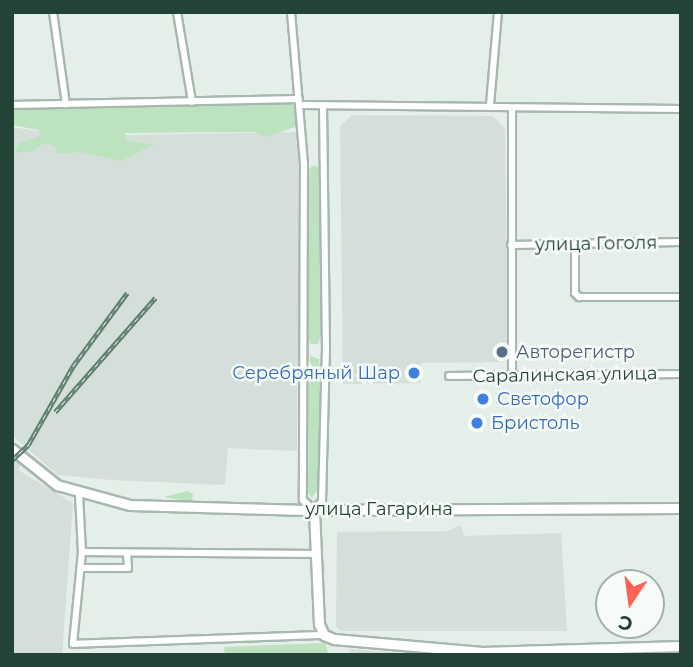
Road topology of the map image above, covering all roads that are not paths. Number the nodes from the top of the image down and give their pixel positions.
1 (53, 12) edge
2 (177, 12) edge
3 (291, 12) edge
4 (498, 12) edge
5 (192, 102) junction
6 (301, 102) junction
7 (66, 104) junction
8 (12, 105) edge
9 (490, 105) junction
10 (323, 108) junction
11 (512, 109) junction
12 (681, 109) edge
13 (681, 242) edge
14 (511, 245) junction
15 (575, 245) junction
16 (681, 297) edge
17 (681, 374) edge
18 (513, 375) junction
19 (449, 376) dead end
20 (12, 449) edge
21 (79, 495) junction
22 (681, 508) edge
23 (314, 510) junction
24 (82, 552) junction
25 (127, 553) junction
26 (317, 554) junction
27 (82, 568) junction
28 (324, 635) junction
29 (681, 646) edge

1 - 7 street
2 - 5 street
3 - 6 street
4 - 9 street
5 - 6 street
5 - 7 street
6 - 10 street
6 - 23 street
7 - 8 street
9 - 10 street
9 - 11 street
10 - 23 street
11 - 12 street
11 - 14 street
13 - 15 street, улица Гоголя
14 - 15 street, улица Гоголя
14 - 18 street
15 - 16 street
17 - 18 street, Саралинская улица
18 - 19 street, Саралинская улица
20 - 21 street, улица Гагарина
21 - 23 street, улица Гагарина
21 - 24 street
22 - 23 street, улица Гагарина
23 - 26 street
24 - 25 street
24 - 27 street
25 - 26 street
25 - 27 street
26 - 28 street
27 - 28 street
28 - 29 street

